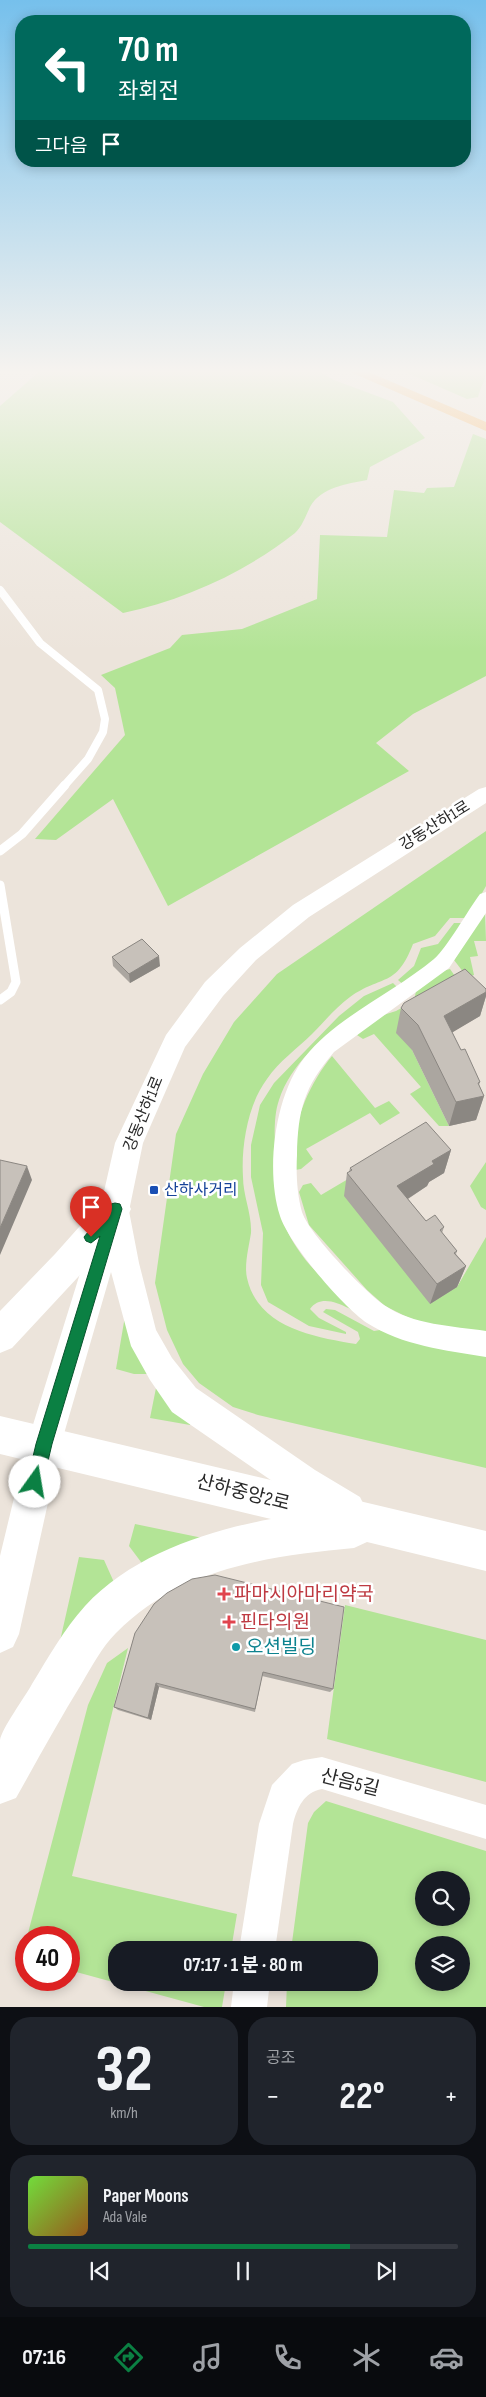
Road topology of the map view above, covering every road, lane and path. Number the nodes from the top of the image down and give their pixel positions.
1 (0, 590) edge
2 (486, 794) edge
3 (0, 851) edge
4 (0, 885) edge
5 (486, 899) edge
6 (0, 1000) edge
7 (115, 1209) junction
8 (0, 1336) edge
9 (486, 1344) edge
10 (0, 1435) edge
11 (44, 1444) junction
12 (376, 1526) junction
13 (486, 1551) edge
14 (0, 1634) edge
15 (0, 1782) edge
16 (486, 1822) edge
17 (258, 1941) edge
18 (251, 1991) edge
19 (249, 2007) edge

1 - 3 lane
2 - 7 street, 강동산하1로
4 - 6 lane
5 - 9 street
7 - 8 main road
7 - 11 street, 강동산하1로
7 - 12 street
10 - 11 main road, 산하중앙2로
11 - 12 main road, 산하중앙2로
11 - 14 street, 강동산하1로
12 - 13 main road, 산하중앙2로
12 - 15 main road
16 - 17 street, 산음5길
18 - 19 street

